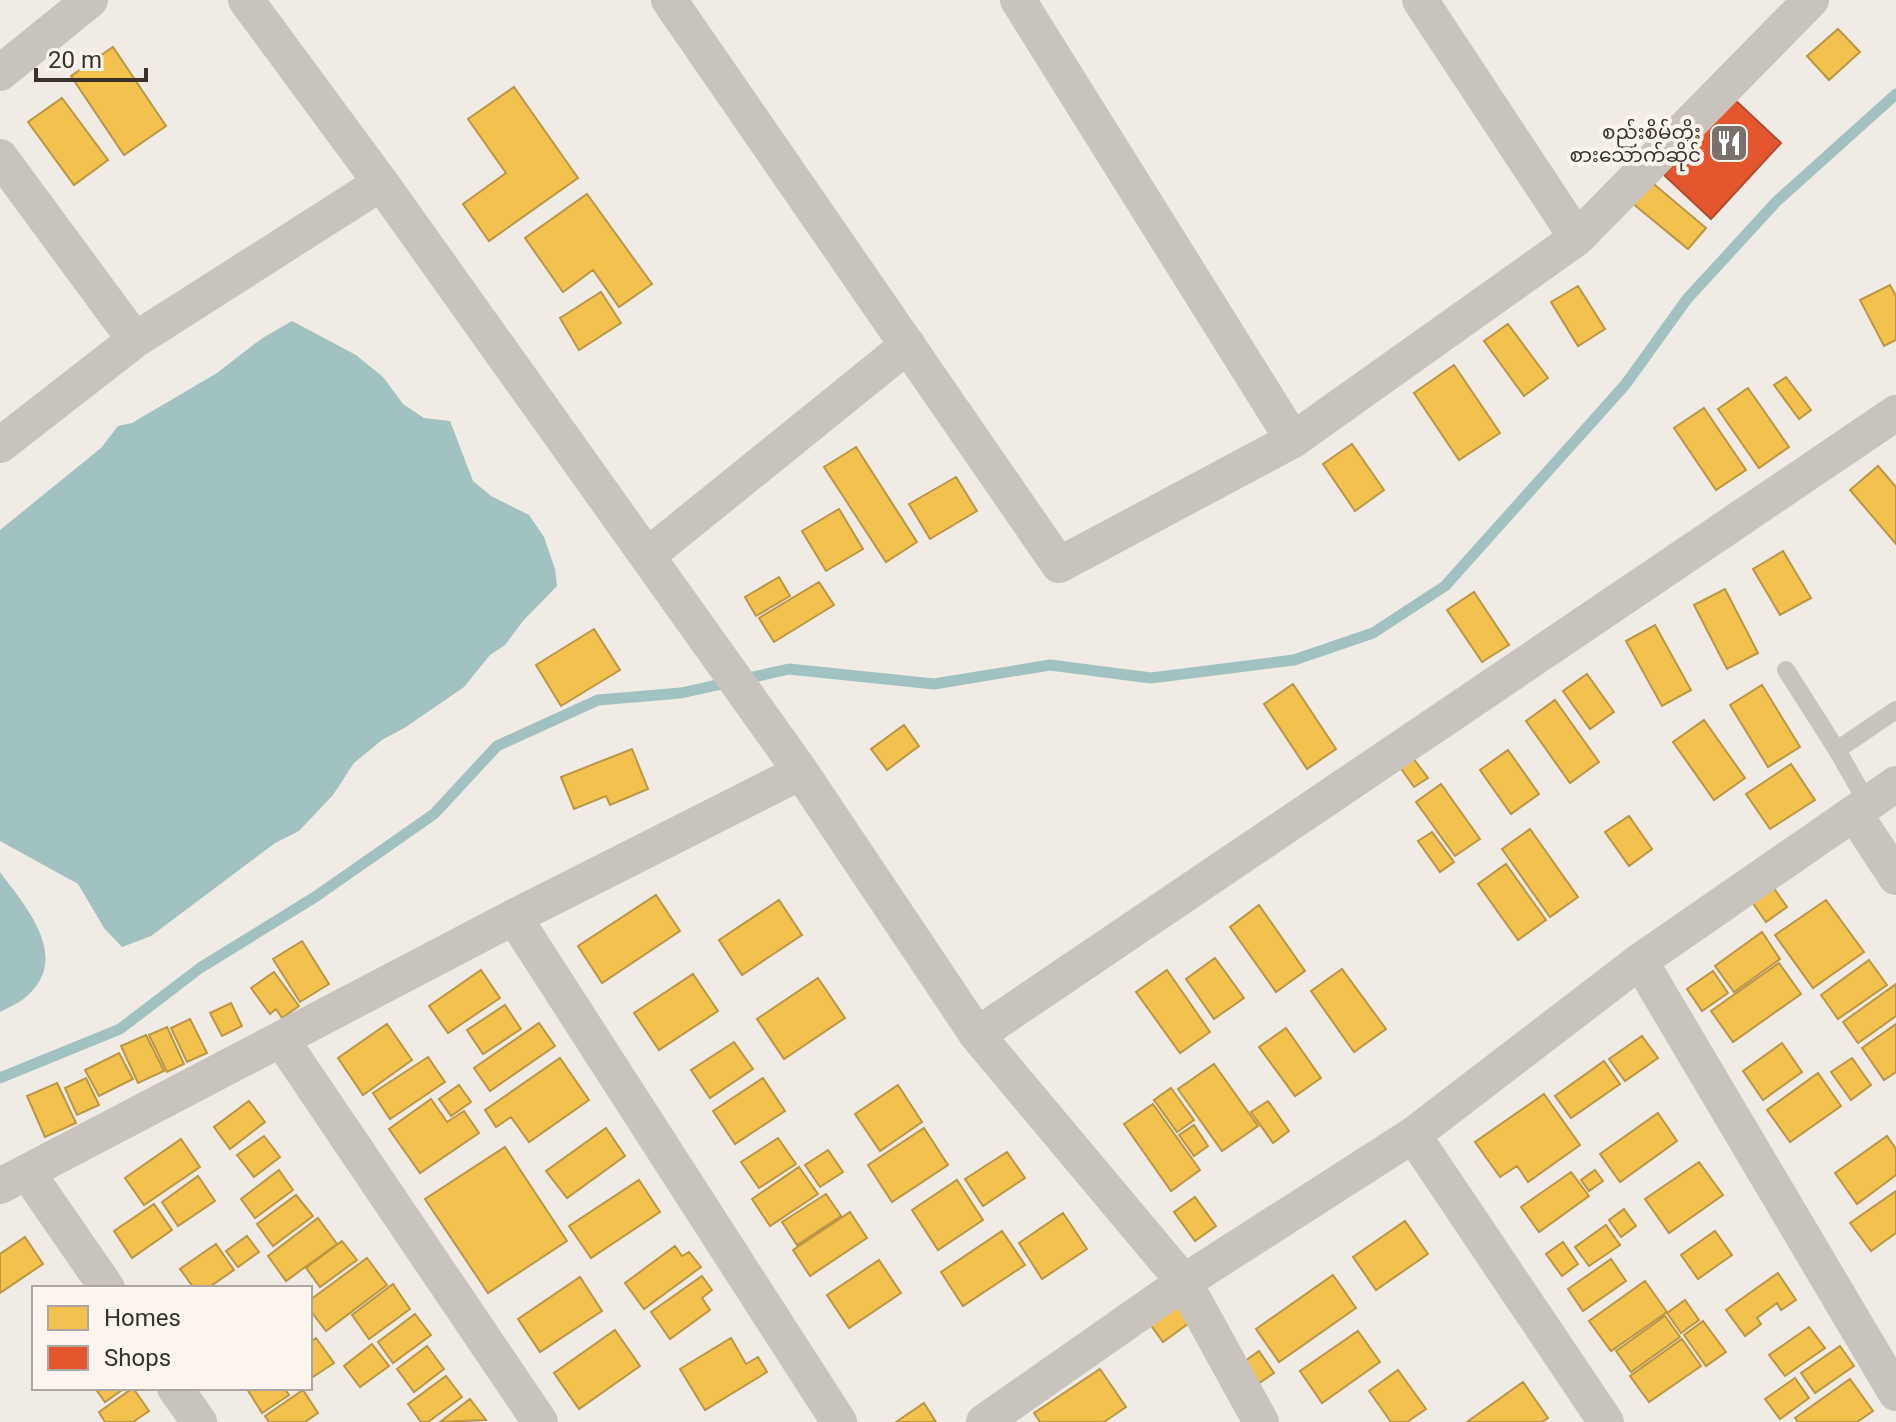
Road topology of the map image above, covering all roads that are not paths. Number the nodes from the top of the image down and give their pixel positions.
1 (90, 0) edge
2 (246, 0) edge
3 (669, 0) edge
4 (1018, 0) edge
5 (1420, 0) edge
6 (1811, 0) edge
7 (0, 73) edge
8 (0, 157) edge
9 (381, 183) junction
10 (1577, 238) junction
11 (135, 340) junction
12 (908, 345) junction
13 (1896, 413) edge
14 (1293, 440) junction
15 (0, 445) edge
16 (647, 556) junction
17 (1786, 670) dead end
18 (1896, 710) edge
19 (1837, 750) junction
20 (801, 772) junction
21 (1873, 800) edge
22 (1896, 877) edge
23 (514, 917) junction
24 (1640, 961) junction
25 (977, 1035) junction
26 (281, 1039) junction
27 (1413, 1135) junction
28 (14, 1179) edge
29 (1184, 1282) junction
30 (105, 1286) edge
31 (176, 1390) edge
32 (1896, 1393) edge
33 (199, 1422) edge
34 (540, 1422) edge
35 (839, 1422) edge
36 (984, 1422) edge
37 (1261, 1422) edge
38 (1606, 1422) edge

1 - 7 street
2 - 9 street
3 - 12 street
4 - 14 street
5 - 10 street
6 - 10 street
8 - 11 street
9 - 11 street
9 - 16 street
10 - 14 street
11 - 15 street
12 - 14 street
12 - 16 street
13 - 25 street
16 - 20 street
17 - 19 lane
18 - 19 lane
19 - 21 lane
20 - 23 street
20 - 25 street
21 - 22 street
21 - 24 street
23 - 26 street
23 - 35 street
24 - 27 street
24 - 32 street
25 - 29 street
26 - 28 street
26 - 34 street
27 - 29 street
27 - 38 street
28 - 30 street
29 - 36 street
29 - 37 street
31 - 33 street

